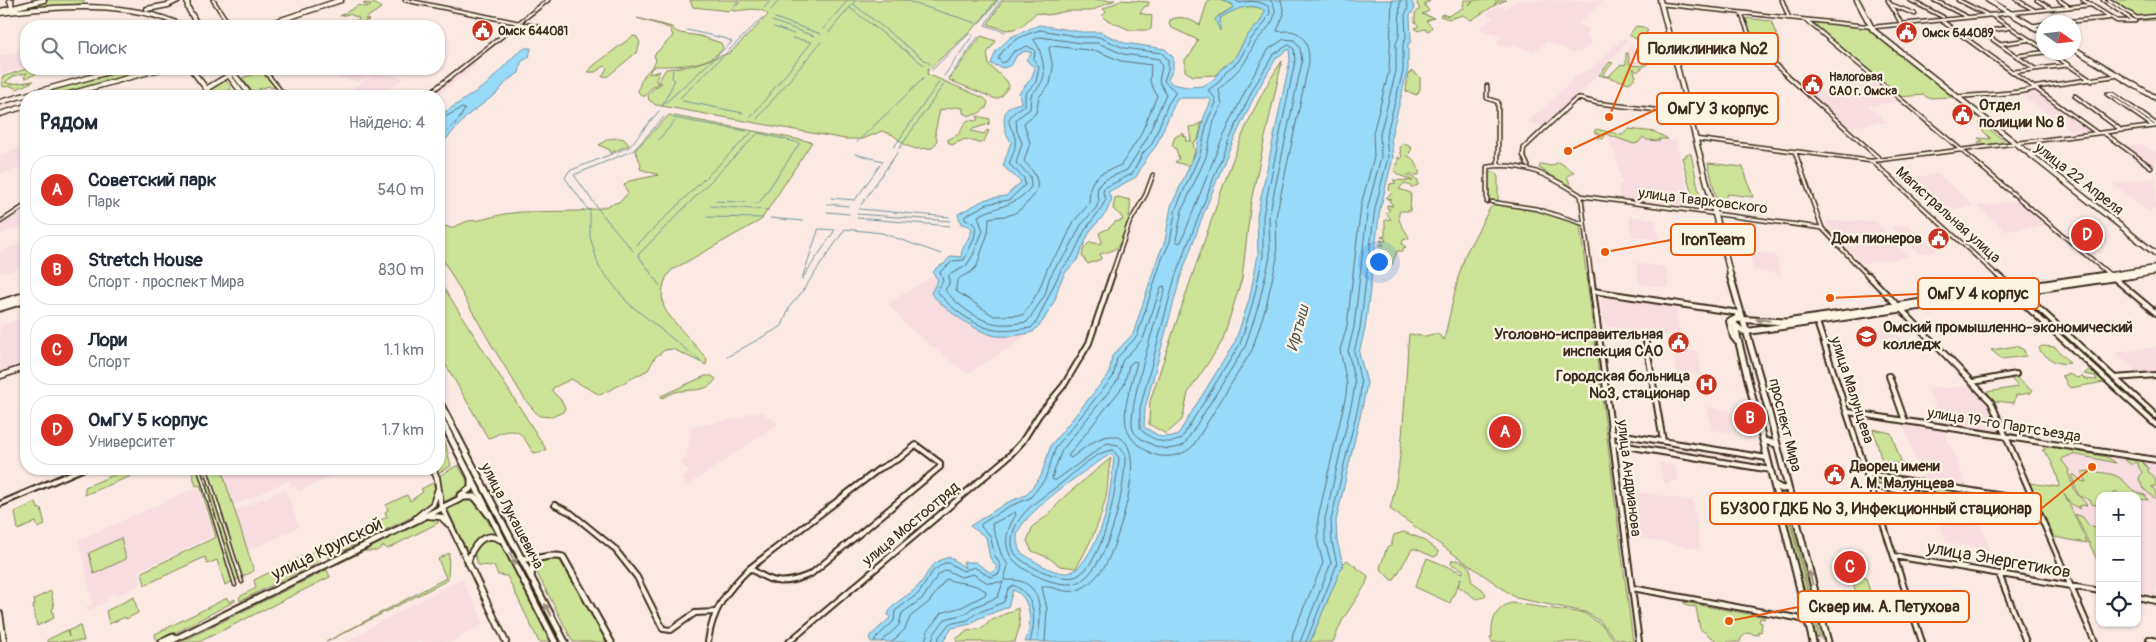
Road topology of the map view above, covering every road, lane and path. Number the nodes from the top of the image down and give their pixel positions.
1 (10, 0) edge
2 (44, 0) edge
3 (178, 0) edge
4 (186, 0) edge
5 (213, 0) edge
6 (341, 0) edge
7 (405, 0) edge
8 (548, 0) edge
9 (1782, 0) edge
10 (1857, 0) edge
11 (1888, 0) edge
12 (1910, 0) edge
13 (1934, 0) edge
14 (1958, 0) edge
15 (1990, 0) edge
16 (2017, 0) edge
17 (2037, 0) edge
18 (2059, 0) edge
19 (2083, 0) edge
20 (2103, 0) edge
21 (2109, 0) edge
22 (90, 2) dead end
23 (1661, 2) edge
24 (97, 5) junction
25 (1891, 5) junction
26 (2090, 5) junction
27 (2070, 7) junction
28 (12, 9) junction
29 (2050, 9) junction
30 (141, 10) junction
31 (2034, 10) junction
32 (0, 12) edge
33 (1741, 13) junction
34 (2011, 13) junction
35 (1914, 14) dead end
36 (1989, 15) junction
37 (2156, 16) edge
38 (1943, 17) dead end
39 (1789, 18) junction
40 (1968, 18) junction
41 (2110, 18) junction
42 (174, 20) edge
43 (194, 20) edge
44 (226, 20) edge
45 (281, 20) edge
46 (1806, 20) junction
47 (2081, 20) edge
48 (1941, 21) junction
49 (518, 23) junction
50 (1902, 25) junction
51 (2036, 25) edge
52 (2032, 26) junction
53 (540, 27) dead end
54 (1870, 27) junction
55 (2009, 28) junction
56 (2036, 28) edge
57 (1982, 32) junction
58 (1972, 33) dead end
59 (2028, 40) junction
60 (2000, 44) junction
61 (2036, 45) edge
62 (2036, 53) edge
63 (2081, 54) edge
64 (2081, 54) edge
65 (2017, 56) junction
66 (2061, 60) edge
67 (2069, 65) junction
68 (2035, 69) junction
69 (2012, 72) junction
70 (98, 75) edge
71 (139, 75) edge
72 (196, 75) edge
73 (227, 75) edge
74 (233, 75) edge
75 (233, 75) edge
76 (268, 75) edge
77 (2115, 76) junction
78 (2092, 81) junction
79 (1487, 86) dead end
80 (2034, 88) junction
81 (206, 89) joint
82 (44, 90) edge
83 (84, 90) edge
84 (241, 90) edge
85 (245, 90) edge
86 (280, 90) edge
87 (434, 90) edge
88 (20, 96) edge
89 (2075, 96) dead end
90 (1957, 97) junction
91 (2156, 100) edge
92 (0, 102) edge
93 (20, 108) edge
94 (0, 114) edge
95 (1690, 114) junction
96 (2155, 126) edge
97 (2122, 130) junction
98 (2097, 133) junction
99 (2103, 133) junction
100 (1696, 139) junction
101 (2016, 143) junction
102 (1960, 150) junction
103 (1795, 152) junction
104 (1881, 160) junction
105 (1871, 161) junction
106 (1501, 165) junction
107 (1529, 167) junction
108 (2151, 167) dead end
109 (1153, 175) dead end
110 (1581, 196) junction
111 (1487, 202) dead end
112 (1492, 202) dead end
113 (20, 209) edge
114 (1714, 214) junction
115 (0, 222) edge
116 (1584, 224) junction
117 (1822, 228) junction
118 (2156, 254) edge
119 (2156, 268) edge
120 (2156, 272) edge
121 (2111, 276) junction
122 (2011, 289) junction
123 (1593, 291) junction
124 (2020, 291) junction
125 (20, 297) edge
126 (20, 302) edge
127 (0, 304) edge
128 (1899, 307) junction
129 (0, 308) edge
130 (1730, 311) junction
131 (2156, 313) edge
132 (1741, 314) junction
133 (1815, 319) junction
134 (1734, 321) junction
135 (1746, 331) junction
136 (1738, 337) junction
137 (1749, 339) junction
138 (1646, 343) dead end
139 (1740, 345) junction
140 (20, 369) edge
141 (2016, 374) dead end
142 (2156, 375) edge
143 (0, 376) edge
144 (1889, 376) dead end
145 (2114, 378) junction
146 (1973, 382) junction
147 (1848, 412) junction
148 (445, 413) edge
149 (2156, 416) edge
150 (1905, 421) junction
151 (2156, 425) edge
152 (445, 427) edge
153 (1612, 432) junction
154 (2006, 437) junction
155 (1662, 441) junction
156 (1764, 441) junction
157 (1614, 444) junction
158 (1777, 444) junction
159 (1768, 458) junction
160 (2156, 460) edge
161 (1771, 470) junction
162 (1868, 474) junction
163 (68, 475) edge
164 (201, 475) edge
165 (208, 475) edge
166 (435, 475) edge
167 (471, 478) junction
168 (1775, 485) junction
169 (1872, 486) junction
170 (438, 487) junction
171 (1788, 488) junction
172 (2034, 501) junction
173 (0, 504) edge
174 (555, 505) dead end
175 (442, 506) junction
176 (2039, 513) junction
177 (490, 516) junction
178 (419, 518) junction
179 (451, 527) junction
180 (505, 545) junction
181 (1894, 556) junction
182 (520, 558) junction
183 (538, 560) junction
184 (468, 564) junction
185 (750, 568) junction
186 (1999, 574) junction
187 (531, 578) junction
188 (242, 582) dead end
189 (235, 585) dead end
190 (2070, 586) junction
191 (1632, 588) junction
192 (2096, 590) edge
193 (2141, 598) edge
194 (2156, 601) edge
195 (715, 612) junction
196 (0, 614) edge
197 (1808, 622) junction
198 (2149, 640) dead end
199 (2156, 641) edge
200 (4, 642) edge
201 (162, 642) edge
202 (169, 642) edge
203 (506, 642) edge
204 (555, 642) edge
205 (565, 642) edge
206 (611, 642) edge
207 (708, 642) edge
208 (789, 642) edge
209 (1639, 642) edge
210 (1813, 642) edge
211 (1828, 642) edge
212 (1922, 642) edge
213 (2026, 642) edge
214 (2095, 642) edge

1 - 28 street
2 - 28 main road
3 - 30 main road
4 - 43 main road
5 - 44 street
6 - 45 main road
7 - 49 street
8 - 49 street
9 - 39 street
10 - 54 main road, улица 22 Апреля
11 - 25 street
12 - 38 street
13 - 40 street
14 - 36 street
15 - 34 main road
16 - 31 street
17 - 29 street
18 - 27 street
19 - 26 street
20 - 41 street
21 - 37 street
22 - 24 main road
23 - 33 street
23 - 95 main road, проспект Мира
24 - 28 main road
24 - 30 main road
25 - 35 street
25 - 50 street
26 - 27 street
26 - 41 street
27 - 29 street
28 - 32 main road
29 - 31 street
30 - 42 main road
31 - 34 street
33 - 39 street
33 - 104 street, Магистральная улица
34 - 36 street
34 - 52 main road
36 - 40 street
36 - 55 street
39 - 46 street
40 - 48 street
41 - 47 street
46 - 54 street
46 - 102 street
48 - 50 street
48 - 69 street
49 - 53 street
49 - 87 street
50 - 54 street
51 - 52 street
52 - 56 main road
54 - 90 main road, улица 22 Апреля
55 - 57 street
55 - 59 street
57 - 58 street
57 - 60 street
59 - 60 street
59 - 61 street
60 - 65 street
62 - 65 street
63 - 77 main road
64 - 91 main road
65 - 68 street
66 - 67 street
67 - 68 street
67 - 78 street
68 - 69 street
69 - 80 street
70 - 82 main road
71 - 83 main road
72 - 81 main road
73 - 81 main road
74 - 84 main road
75 - 85 main road
76 - 86 street
77 - 78 street
77 - 91 main road
78 - 80 street
79 - 106 street
80 - 90 street
80 - 98 street
88 - 92 main road
89 - 97 street
90 - 101 main road, улица 22 Апреля
93 - 94 main road
95 - 100 main road, проспект Мира
95 - 107 street
96 - 96 street
96 - 97 street
97 - 99 street
98 - 99 street
98 - 101 street
99 - 108 street
100 - 103 street
100 - 114 main road, проспект Мира
101 - 102 street
101 - 118 main road, улица 22 Апреля
102 - 104 street
102 - 121 street
103 - 105 street
103 - 117 street
104 - 105 street
105 - 122 street, Магистральная улица
106 - 107 street
106 - 111 street
107 - 110 street
109 - 208 street, улица Мостоотряд
110 - 114 street, улица Тварковского
110 - 116 street, улица Андрианова
112 - 116 street
113 - 115 street
114 - 117 street, улица Тварковского
114 - 132 main road, проспект Мира
116 - 123 street, улица Андрианова
117 - 128 street
119 - 121 main road
120 - 121 main road
121 - 122 main road
121 - 124 main road
121 - 131 street
122 - 124 main road
122 - 128 main road
122 - 151 street, Магистральная улица
123 - 130 street
123 - 153 street, улица Андрианова
124 - 145 street
125 - 127 main road
126 - 129 main road
128 - 133 main road
128 - 146 street
130 - 132 street
130 - 134 street, проспект Мира
133 -> 132 main road
132 - 134 main road
132 - 135 main road, проспект Мира
133 - 135 main road
133 - 147 street, улица Малунцева
134 - 135 main road
134 - 136 main road, проспект Мира
134 - 139 street, проспект Мира
135 - 137 main road, проспект Мира
136 - 137 main road
136 - 139 main road, проспект Мира
137 - 158 main road, проспект Мира
138 - 155 street
139 - 156 main road, проспект Мира
140 - 143 street
141 - 146 street
142 - 145 street
144 - 150 street
145 - 149 street
146 - 154 street
147 - 150 street, улица 19-го Партсъезда
147 - 162 street, улица Малунцева
148 - 182 main road, улица Лукашевича
150 - 154 street, улица 19-го Партсъезда
152 - 167 main road, улица Лукашевича
153 - 155 street
153 - 157 street, улица Андрианова
154 - 160 street, улица 19-го Партсъезда
154 - 172 street
155 - 159 street
156 - 158 main road
156 - 159 main road, проспект Мира
157 - 161 street
157 - 191 street, улица Андрианова
158 - 171 main road, проспект Мира
159 - 161 main road, проспект Мира
161 - 168 main road, проспект Мира
162 - 169 street, улица Малунцева
162 - 172 street
163 - 173 street
164 - 189 street
165 - 188 street
166 - 170 street
167 - 175 main road, улица Крупской
167 - 177 main road, улица Лукашевича
168 - 171 main road
168 - 197 main road, проспект Мира
169 - 176 street
169 - 181 street, улица Малунцева
170 - 175 street
170 - 178 street
211 -> 171 main road, проспект Мира
172 - 176 street
174 - 195 street
175 - 177 main road, улица Крупской
175 - 178 main road, улица Крупской
175 - 179 street
176 - 190 street
177 - 180 main road, улица Лукашевича
178 - 179 street
178 - 201 main road, улица Крупской
178 - 202 main road, улица Крупской
179 - 184 street
180 - 184 street
180 -> 204 main road, улица Лукашевича
181 - 186 street, улица Энергетиков
181 - 212 street, улица Малунцева
182 - 183 main road
182 - 187 main road, улица Лукашевича
183 - 187 main road
183 - 206 main road
184 - 203 street
185 - 185 street
185 - 195 street
186 - 190 street, улица Энергетиков
186 - 213 street
205 -> 187 main road, улица Лукашевича
190 - 192 street, улица Энергетиков
190 - 214 street
191 - 197 street
191 - 209 street, улица Андрианова
193 - 194 street
195 - 207 street
196 - 200 street
197 - 210 main road, проспект Мира
198 - 199 street

